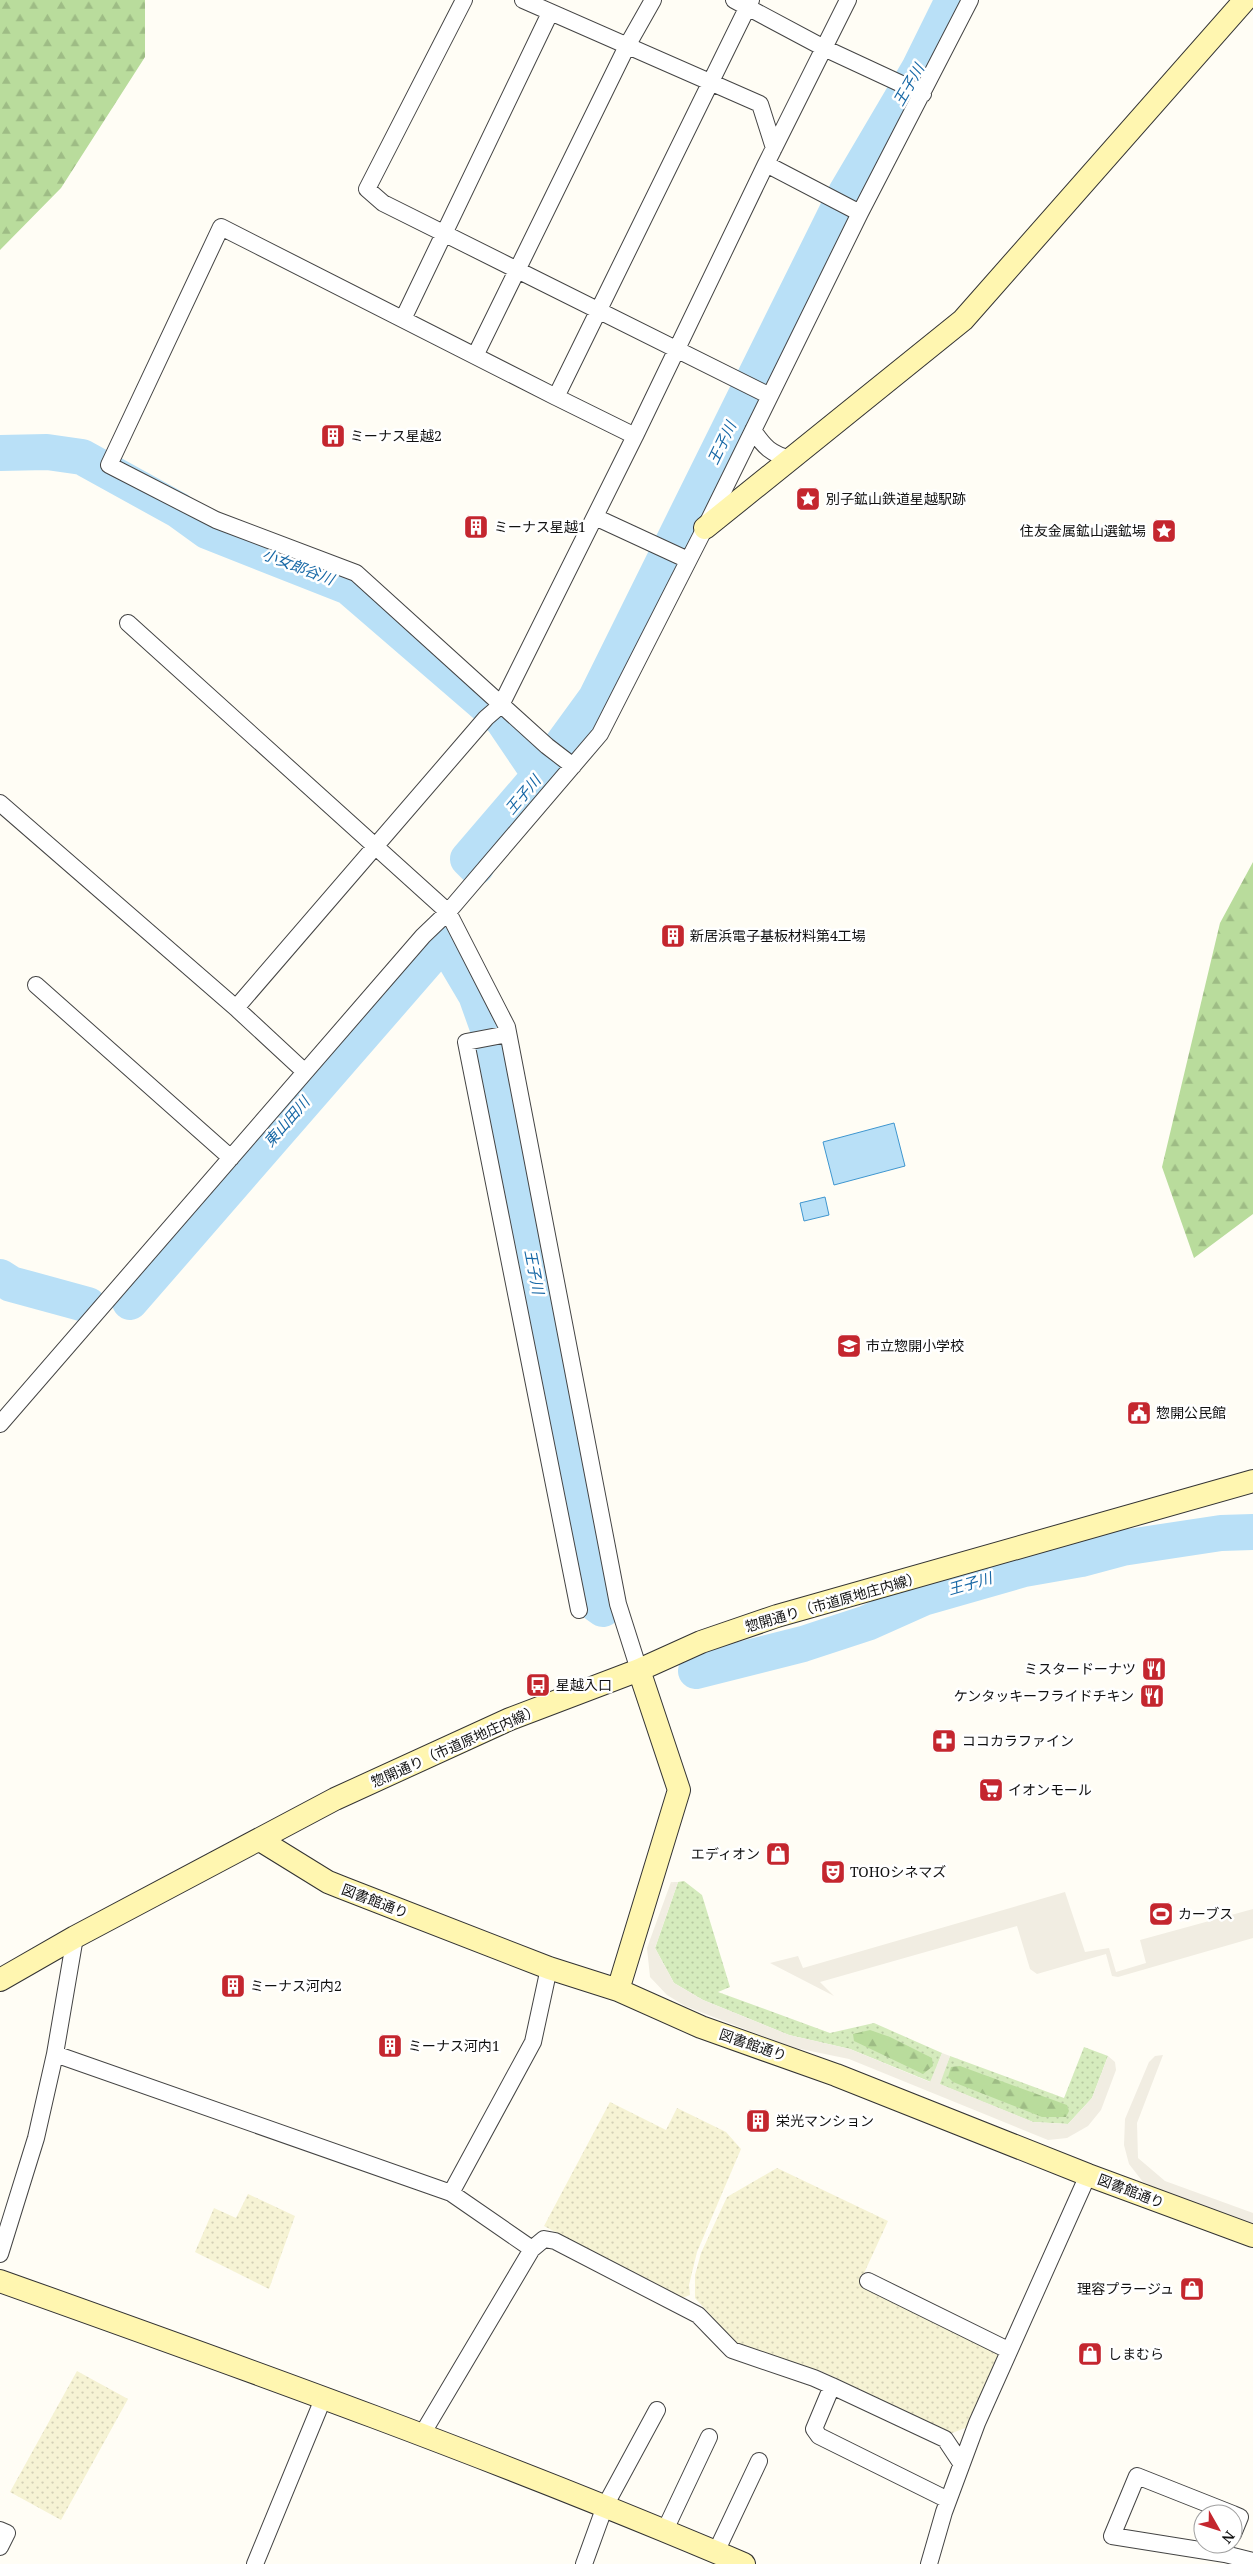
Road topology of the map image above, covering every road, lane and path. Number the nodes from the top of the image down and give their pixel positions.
1 (464, 0) edge
2 (523, 0) edge
3 (653, 0) edge
4 (848, 0) edge
5 (970, 0) edge
6 (744, 2) edge
7 (1238, 2) edge
8 (550, 13) junction
9 (628, 46) junction
10 (824, 48) junction
11 (711, 82) junction
12 (922, 94) junction
13 (774, 148) junction
14 (766, 164) junction
15 (859, 212) junction
16 (444, 234) junction
17 (517, 270) junction
18 (598, 311) junction
19 (403, 320) junction
20 (678, 350) junction
21 (474, 356) junction
22 (769, 396) junction
23 (556, 397) junction
24 (753, 430) junction
25 (635, 436) junction
26 (791, 459) junction
27 (595, 517) junction
28 (704, 528) junction
29 (684, 559) junction
30 (128, 623) dead end
31 (495, 711) junction
32 (570, 764) junction
33 (0, 803) edge
34 (376, 847) junction
35 (448, 912) junction
36 (36, 985) dead end
37 (236, 1008) junction
38 (507, 1034) junction
39 (305, 1072) junction
40 (231, 1158) junction
41 (0, 1424) edge
42 (1253, 1481) edge
43 (579, 1610) dead end
44 (639, 1670) junction
45 (260, 1840) junction
46 (75, 1937) junction
47 (548, 1968) junction
48 (0, 1980) edge
49 (618, 1990) junction
50 (55, 2054) junction
51 (1088, 2175) junction
52 (451, 2192) junction
53 (1253, 2236) edge
54 (532, 2249) junction
55 (0, 2254) edge
56 (0, 2281) edge
57 (868, 2281) dead end
58 (1008, 2350) junction
59 (832, 2386) junction
60 (323, 2399) junction
61 (656, 2410) dead end
62 (421, 2436) junction
63 (709, 2437) dead end
64 (759, 2461) dead end
65 (962, 2463) junction
66 (948, 2500) junction
67 (1208, 2504) edge
68 (605, 2506) junction
69 (0, 2530) edge
70 (665, 2530) junction
71 (1193, 2545) edge
72 (0, 2547) edge
73 (716, 2552) junction
74 (1238, 2554) edge
75 (1253, 2561) edge
76 (255, 2564) edge
77 (584, 2564) edge
78 (744, 2564) edge
79 (930, 2564) edge

1 - 16 street
2 - 8 street
3 - 9 street
4 - 10 street
5 - 12 street
6 - 10 street
6 - 11 street
7 - 26 street
8 - 9 street
8 - 16 street
9 - 11 street
9 - 17 street
10 - 12 street
10 - 13 street
11 - 13 street
11 - 18 street
12 - 15 street
13 - 14 street
14 - 15 street
14 - 20 street
15 - 22 street
16 - 17 street
16 - 19 street
17 - 18 street
17 - 21 street
18 - 20 street
18 - 23 street
19 - 21 street
19 - 31 street
20 - 22 street
20 - 25 street
21 - 23 street
22 - 24 street
23 - 25 street
24 - 26 street
24 - 28 street
25 - 27 street
26 - 28 street
27 - 29 street
27 - 31 street
28 - 29 street
29 - 32 street
30 - 34 street
31 - 32 street
31 - 34 street
32 - 35 street
33 - 37 street
34 - 35 street
34 - 37 street
35 - 38 street
35 - 39 street
36 - 40 street
37 - 39 street
38 - 43 street
38 - 44 street
39 - 40 street
40 - 41 street
42 - 44 street, 惣開通り（市道原地庄内線）
44 - 45 street, 惣開通り（市道原地庄内線）
44 - 49 street
45 - 46 street, 惣開通り（市道原地庄内線）
45 - 47 street, 図書館通り
46 - 48 street, 惣開通り（市道原地庄内線）
46 - 50 street
47 - 49 street, 図書館通り
47 - 52 street
49 - 51 street, 図書館通り
50 - 52 street
50 - 55 street
51 - 53 street, 図書館通り
51 - 58 street
52 - 54 street
54 - 59 street
54 - 62 street
56 - 60 street
57 - 58 street
58 - 65 street
59 - 65 street
59 - 66 street
60 - 62 street
60 - 76 street
61 - 68 street
62 - 68 street
63 - 70 street
64 - 73 street
65 - 66 street
66 - 79 street
67 - 71 street
68 - 70 street
68 - 77 street
69 - 72 street
70 - 73 street
73 - 78 street
74 - 75 street

